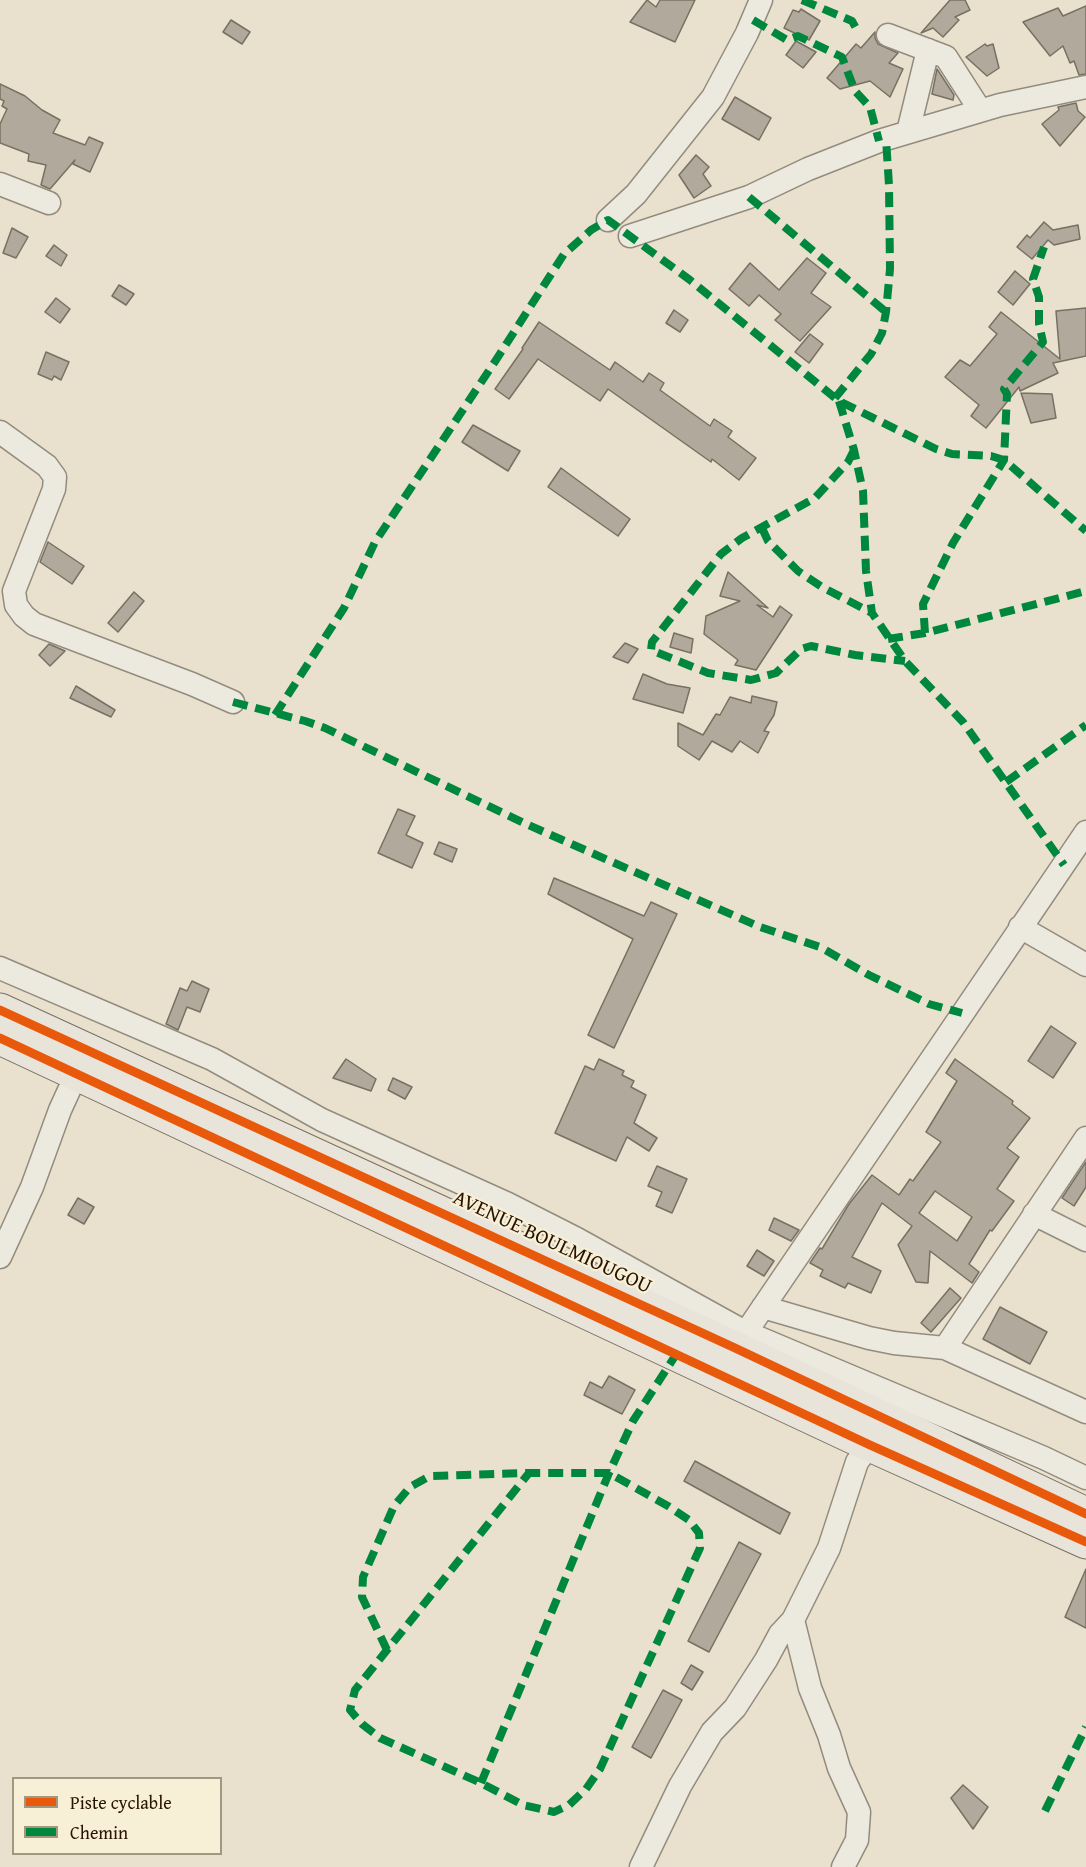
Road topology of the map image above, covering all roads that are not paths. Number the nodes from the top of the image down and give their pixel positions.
1 (761, 0) edge
2 (888, 35) dead end
3 (928, 50) junction
4 (1084, 93) edge
5 (981, 110) junction
6 (908, 132) junction
7 (0, 184) edge
8 (49, 203) dead end
9 (608, 220) dead end
10 (630, 236) dead end
11 (0, 432) edge
12 (233, 702) dead end
13 (1086, 832) edge
14 (1020, 927) junction
15 (1086, 965) edge
16 (0, 968) edge
17 (0, 1010) edge
18 (6, 1048) edge
19 (82, 1062) junction
20 (1086, 1138) edge
21 (1035, 1214) junction
22 (1086, 1240) edge
23 (0, 1257) edge
24 (763, 1307) junction
25 (740, 1340) junction
26 (945, 1348) junction
27 (1086, 1412) edge
28 (870, 1445) junction
29 (1086, 1478) edge
30 (1086, 1514) edge
31 (1086, 1542) edge
32 (793, 1620) junction
33 (641, 1867) edge
34 (843, 1867) edge

1 - 9 street
2 - 3 street
3 - 5 street
3 - 6 street
4 - 5 street
5 - 6 street
6 - 10 street
7 - 8 street
11 - 12 street
13 - 14 street
14 - 15 street
14 - 24 street
16 - 25 street
17 - 19 highway, AVENUE BOULMIOUGOU
18 - 19 highway, AVENUE BOULMIOUGOU
19 - 23 street
19 - 25 highway, AVENUE BOULMIOUGOU
19 - 28 highway, AVENUE BOULMIOUGOU
20 - 21 street
21 - 22 street
21 - 26 street
24 - 25 street
24 - 26 street
25 - 29 street
25 - 30 highway, AVENUE BOULMIOUGOU
26 - 27 street
28 - 31 highway, AVENUE BOULMIOUGOU
28 - 32 street
32 - 33 street
32 - 34 street

